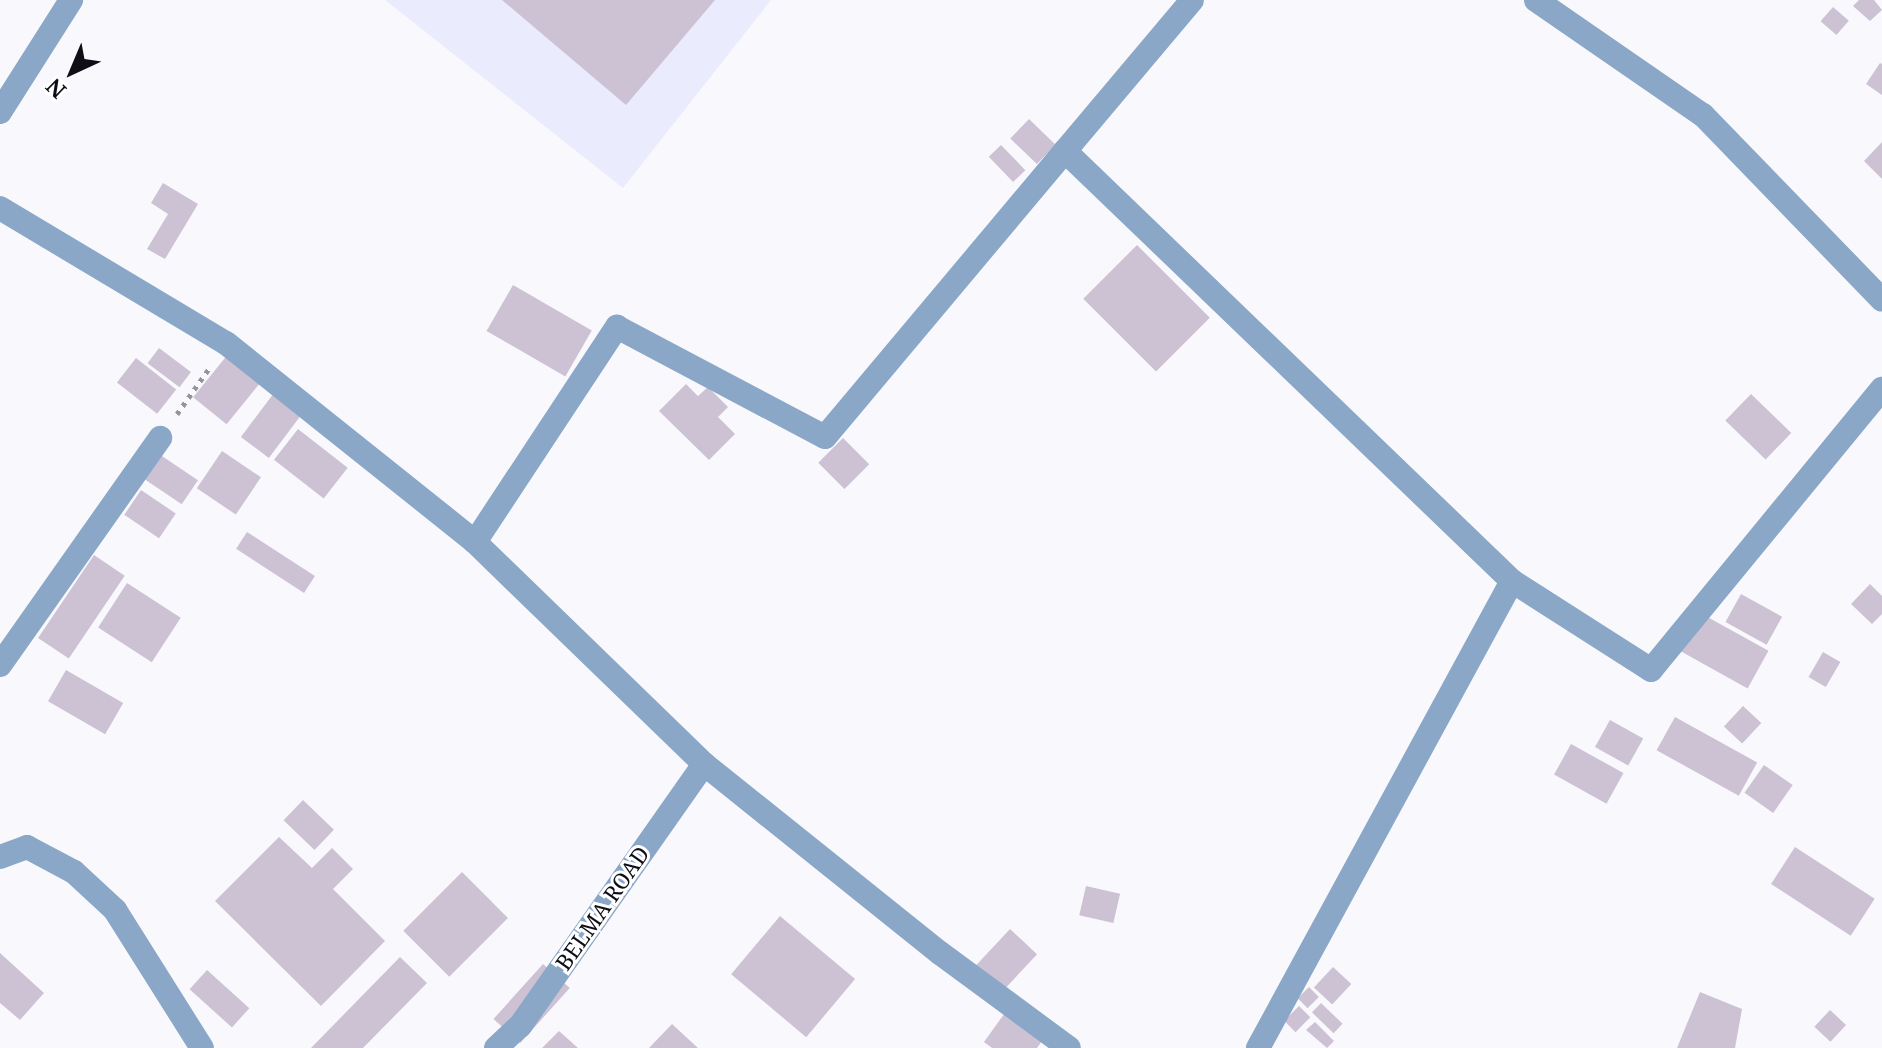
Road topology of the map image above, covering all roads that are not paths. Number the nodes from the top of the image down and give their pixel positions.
1 (71, 0) edge
2 (1192, 0) edge
3 (1536, 0) edge
4 (0, 112) edge
5 (1065, 151) junction
6 (0, 208) edge
7 (1882, 300) edge
8 (1882, 389) edge
9 (160, 438) road end
10 (475, 542) junction
11 (1512, 581) junction
12 (0, 665) edge
13 (704, 764) junction
14 (0, 857) edge
15 (202, 1048) edge
16 (496, 1048) edge
17 (1069, 1048) edge
18 (1258, 1048) edge

1 - 4 street
2 - 5 street
3 - 7 street
5 - 10 street
5 - 11 street
6 - 10 street
8 - 11 street
9 - 12 street
10 - 13 street
11 - 18 street
13 - 16 street, BELMA ROAD
13 - 17 street
14 - 15 street

